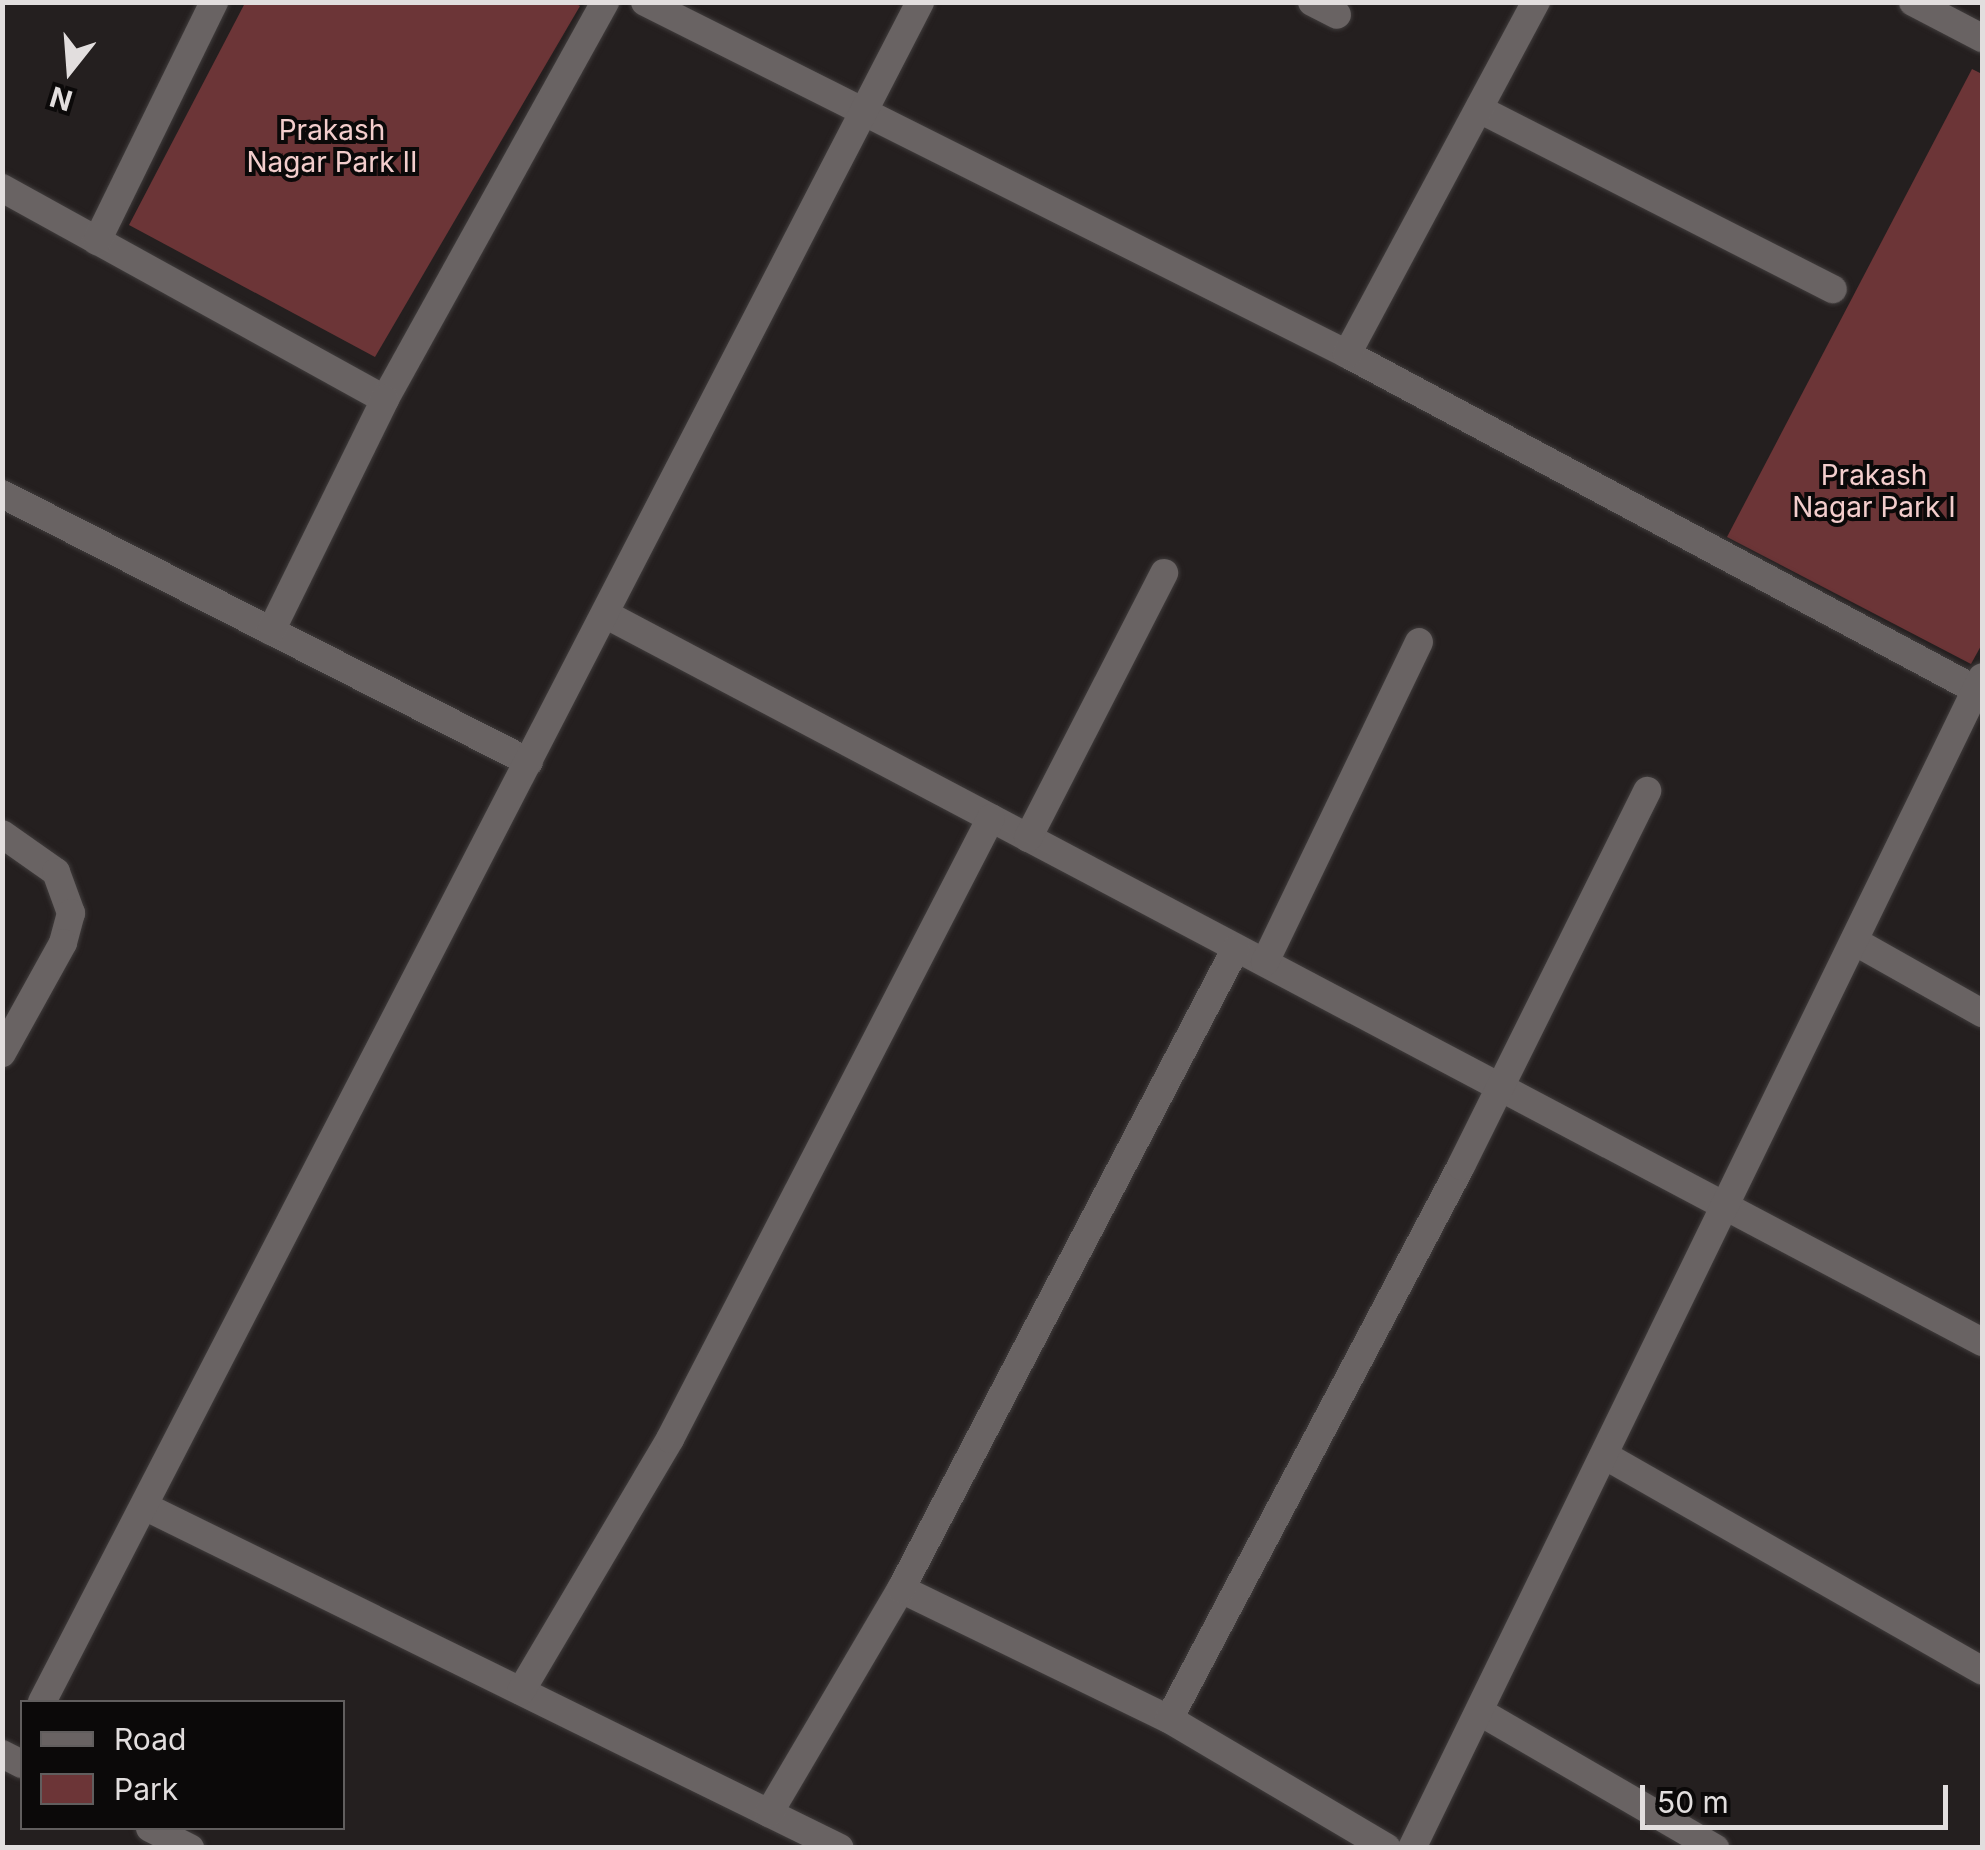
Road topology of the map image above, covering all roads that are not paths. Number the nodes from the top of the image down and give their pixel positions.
1 (214, 2) edge
2 (605, 2) edge
3 (646, 2) edge
4 (920, 2) edge
5 (1536, 2) edge
6 (1912, 2) edge
7 (1982, 38) edge
8 (1479, 109) junction
9 (862, 116) junction
10 (2, 188) edge
11 (97, 242) junction
12 (1833, 290) dead end
13 (1347, 354) junction
14 (385, 400) junction
15 (2, 494) edge
16 (1164, 573) dead end
17 (605, 614) junction
18 (271, 631) junction
19 (1419, 642) dead end
20 (1980, 686) edge
21 (529, 762) junction
22 (1648, 791) dead end
23 (991, 818) junction
24 (2, 834) edge
25 (1028, 838) junction
26 (1854, 941) junction
27 (1236, 948) junction
28 (1266, 962) junction
29 (1982, 1013) edge
30 (2, 1054) edge
31 (1498, 1086) junction
32 (1725, 1206) junction
33 (1982, 1342) edge
34 (1604, 1455) junction
35 (144, 1506) junction
36 (901, 1589) junction
37 (1982, 1671) edge
38 (521, 1691) junction
39 (43, 1700) edge
40 (1480, 1712) junction
41 (1169, 1719) junction
42 (770, 1813) junction
43 (154, 1830) edge
44 (190, 1848) edge
45 (840, 1848) edge
46 (1387, 1848) edge
47 (1412, 1848) edge
48 (1715, 1848) edge

1 - 11 street
2 - 14 street
3 - 9 street
4 - 9 street
5 - 8 street
6 - 7 street
8 - 12 street
8 - 13 street
9 - 13 street
9 - 17 street
10 - 11 street
11 - 14 street
13 - 20 street
14 - 18 street
15 - 18 street
16 - 25 street
17 - 21 street
17 - 23 street
18 - 21 street
19 - 28 street
20 - 26 street
21 - 35 street
22 - 31 street
23 - 25 street
23 - 38 street
24 - 30 street
25 - 27 street
26 - 29 street
26 - 32 street
27 - 28 street
27 - 36 street
28 - 31 street
31 - 32 street
31 - 41 street
32 - 33 street
32 - 34 street
34 - 37 street
34 - 40 street
35 - 38 street
35 - 39 street
36 - 41 street
36 - 42 street
38 - 42 street
40 - 47 street
40 - 48 street
41 - 46 street
42 - 45 street
43 - 44 street

